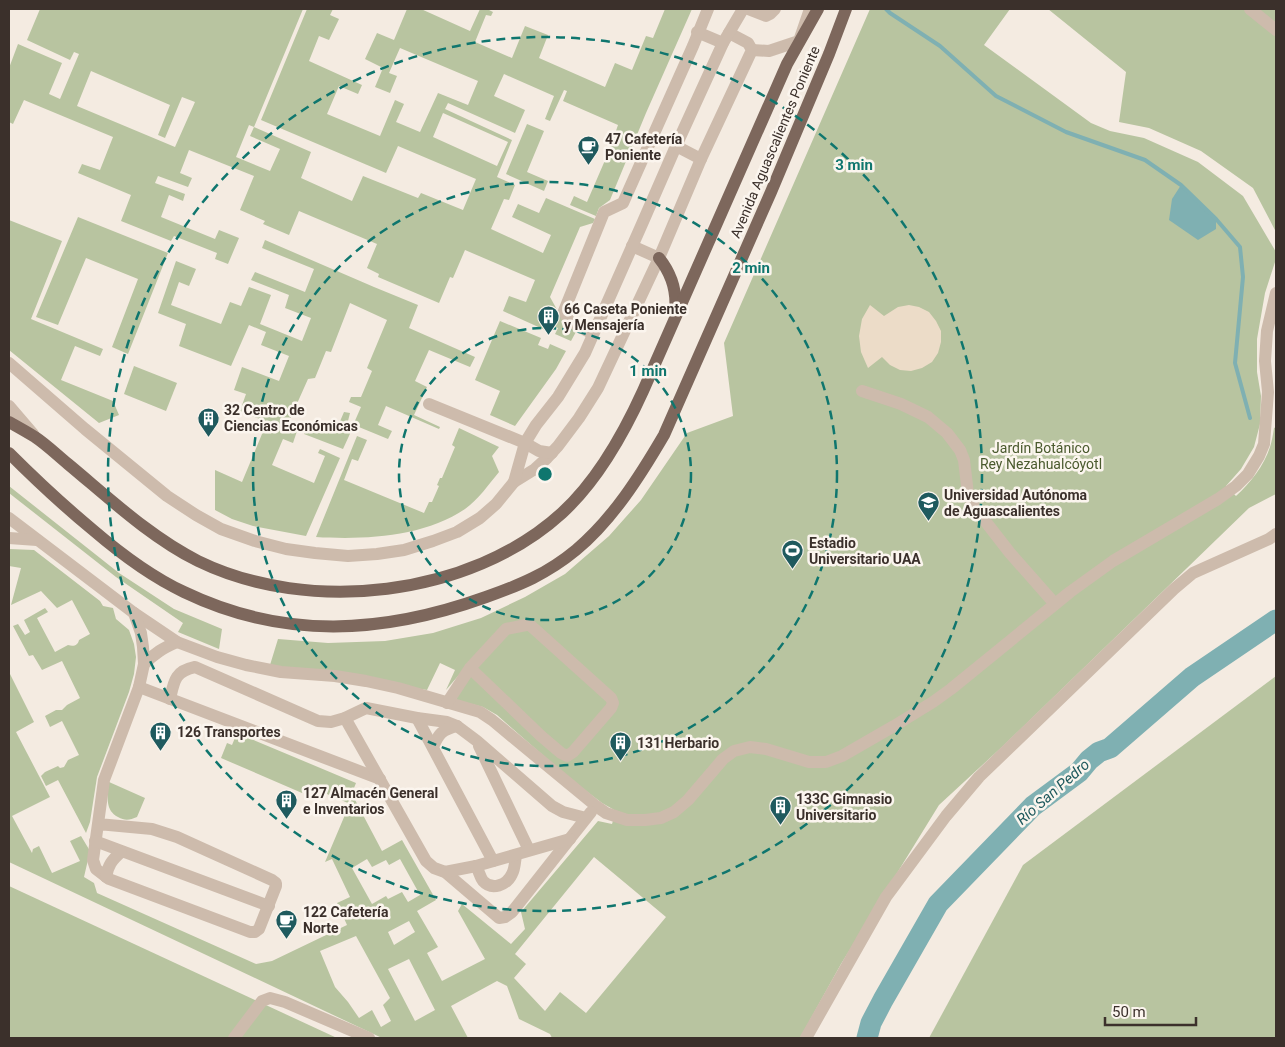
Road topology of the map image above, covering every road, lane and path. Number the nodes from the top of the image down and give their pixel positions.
1 (708, 9) edge
2 (742, 9) edge
3 (748, 9) edge
4 (775, 9) edge
5 (810, 9) edge
6 (818, 9) edge
7 (846, 9) edge
8 (851, 9) edge
9 (1250, 9) edge
10 (839, 29) junction
11 (1276, 30) edge
12 (697, 32) junction
13 (726, 38) junction
14 (799, 41) junction
15 (752, 50) junction
16 (676, 146) junction
17 (702, 160) junction
18 (632, 246) junction
19 (659, 258) junction
20 (1276, 293) edge
21 (675, 318) junction
22 (593, 334) junction
23 (9, 363) edge
24 (862, 391) dead end
25 (429, 404) dead end
26 (9, 406) edge
27 (9, 422) edge
28 (36, 438) junction
29 (525, 443) junction
30 (552, 453) junction
31 (11, 457) edge
32 (514, 482) junction
33 (9, 518) edge
34 (9, 529) edge
35 (1276, 534) edge
36 (15, 538) edge
37 (37, 540) junction
38 (1054, 604) junction
39 (134, 613) junction
40 (177, 642) junction
41 (198, 650) junction
42 (144, 664) junction
43 (195, 667) junction
44 (470, 668) junction
45 (139, 687) junction
46 (170, 699) junction
47 (448, 703) junction
48 (346, 718) junction
49 (417, 718) junction
50 (457, 726) junction
51 (541, 736) junction
52 (477, 741) junction
53 (433, 748) junction
54 (529, 750) junction
55 (380, 779) junction
56 (596, 806) junction
57 (586, 818) junction
58 (98, 824) junction
59 (570, 838) junction
60 (95, 841) junction
61 (530, 850) junction
62 (121, 852) junction
63 (516, 855) junction
64 (493, 862) junction
65 (476, 866) junction
66 (445, 872) junction
67 (106, 877) junction
68 (269, 906) junction
69 (234, 1038) edge
70 (369, 1038) edge
71 (806, 1038) edge

1 - 12 street
2 - 13 street
3 - 4 street
5 - 14 street, Avenida Aguascalientes Poniente
6 - 14 main road, Avenida Aguascalientes Poniente
7 - 10 main road, Avenida Aguascalientes Poniente
8 - 10 street, Avenida Aguascalientes Poniente
9 - 11 street
10 - 31 main road, Avenida Aguascalientes Poniente
12 - 13 street
12 - 22 street
13 - 15 street
13 - 16 street
14 - 15 street
14 - 21 main road, Avenida Aguascalientes Poniente
15 - 17 street
16 - 17 street
16 - 18 street
17 - 19 street
18 - 19 street
18 - 22 street
19 - 21 main road
19 - 30 street
20 - 38 street
21 - 28 main road, Avenida Aguascalientes Poniente
22 - 29 street
23 - 32 street
24 - 38 street
25 - 29 street
26 - 28 street
27 - 28 main road, Avenida Aguascalientes Poniente
29 - 30 street
29 - 32 street
30 - 32 street
33 - 37 street
34 - 36 street
35 - 71 street
36 - 37 street
37 - 39 street
38 - 56 street
39 - 40 street
39 - 42 street
40 - 41 street
40 - 42 street
41 - 43 street
41 - 47 street
42 - 45 street
43 - 46 street
43 - 48 street
44 - 47 street
44 - 51 street
44 - 51 street
45 - 46 street
45 - 58 street
46 - 55 street
47 - 54 street
48 - 49 street
48 - 55 street
49 - 50 street
49 - 53 street
50 - 52 street
50 - 53 street
51 - 54 street
52 - 57 street
52 - 61 street
53 - 64 street
54 - 56 street
55 - 66 street
56 - 57 street
57 - 59 street
58 - 60 street
58 - 68 street
59 - 61 street
59 - 66 street
60 - 62 street
60 - 67 street
61 - 63 street
62 - 67 street
62 - 68 street
63 - 64 street
63 - 65 street
64 - 65 street
65 - 66 street
67 - 68 street
69 - 70 street

